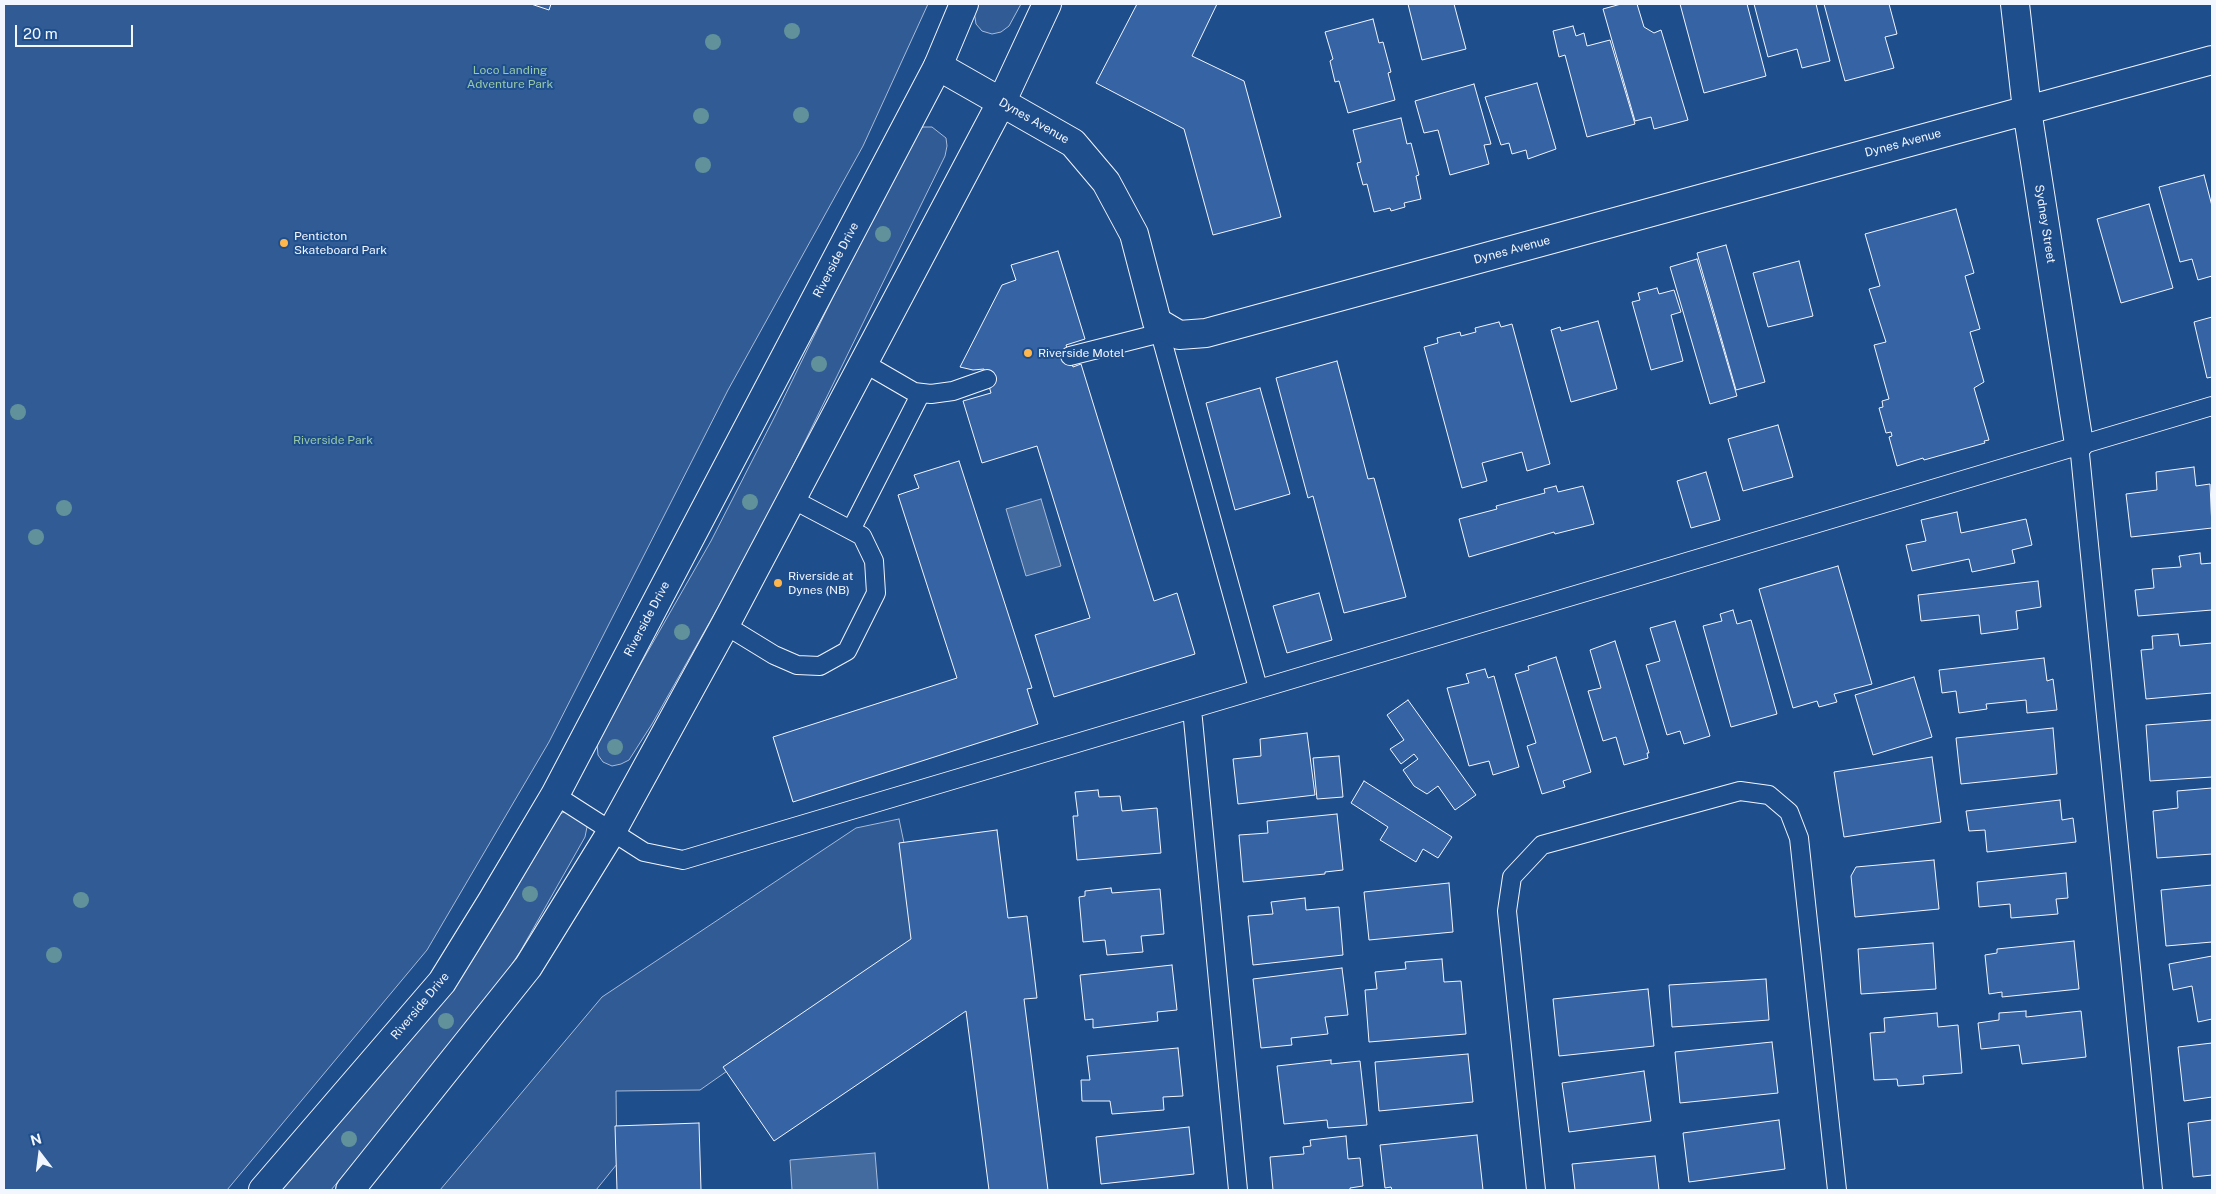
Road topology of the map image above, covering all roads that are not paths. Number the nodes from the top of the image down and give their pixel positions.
1 (964, 4) edge
2 (1047, 4) edge
3 (2014, 4) edge
4 (2212, 60) edge
5 (938, 66) junction
6 (1001, 102) junction
7 (2027, 110) junction
8 (1159, 328) junction
9 (1070, 356) dead end
10 (864, 363) junction
11 (987, 379) dead end
12 (921, 393) junction
13 (2212, 406) edge
14 (2079, 444) junction
15 (792, 499) junction
16 (851, 530) junction
17 (725, 626) junction
18 (1258, 688) junction
19 (1192, 709) junction
20 (555, 795) junction
21 (612, 832) junction
22 (263, 1190) edge
23 (350, 1190) edge
24 (1238, 1190) edge
25 (1536, 1190) edge
26 (1837, 1190) edge
27 (2153, 1190) edge

1 - 5 street, Riverside Drive
2 - 6 street
3 - 7 street, Sydney Street
4 - 7 street, Dynes Avenue
5 - 6 street, Dynes Avenue
5 - 20 street, Riverside Drive
6 - 8 street, Dynes Avenue
6 - 10 street
7 - 8 street, Dynes Avenue
7 - 14 street, Sydney Street
8 - 9 lane
8 - 18 lane
10 - 12 lane
10 - 15 street
11 - 12 lane
12 - 16 lane
13 - 14 lane
14 - 18 lane
14 - 27 lane
15 - 16 lane
15 - 17 street
16 - 17 lane
17 - 21 street
18 - 19 lane
19 - 21 lane
19 - 24 lane
20 - 21 lane
20 - 22 street, Riverside Drive
21 - 23 street
25 - 26 lane

